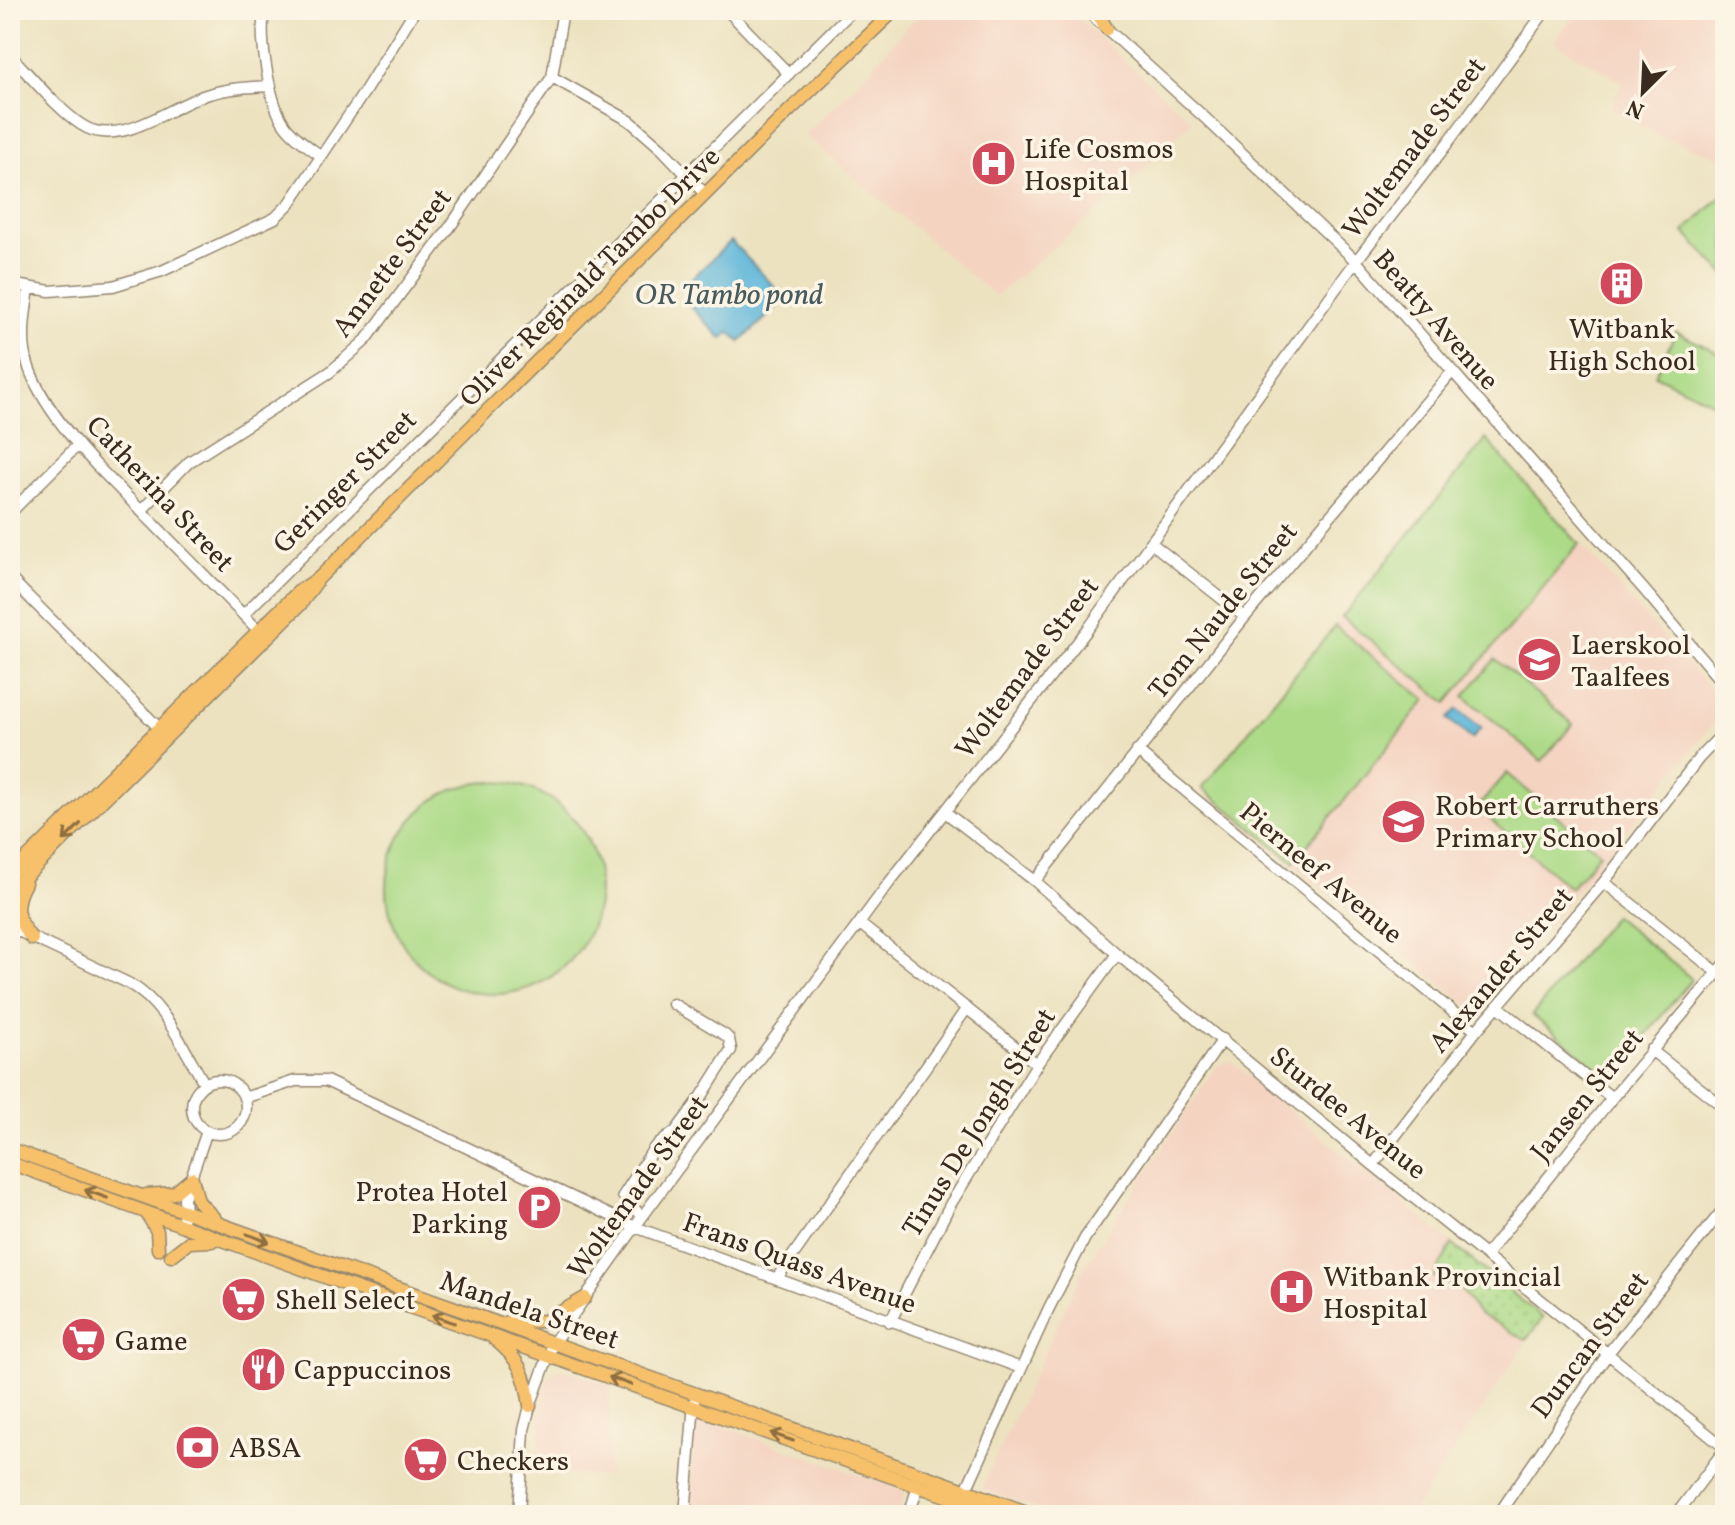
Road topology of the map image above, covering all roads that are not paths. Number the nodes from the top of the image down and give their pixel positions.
1 (265, 10) edge
2 (415, 10) edge
3 (563, 10) edge
4 (727, 10) edge
5 (853, 10) edge
6 (1086, 10) edge
7 (1095, 10) edge
8 (1546, 10) edge
9 (895, 11) edge
10 (1107, 29) junction
11 (10, 55) edge
12 (789, 74) junction
13 (552, 77) junction
14 (271, 86) junction
15 (321, 156) junction
16 (686, 175) junction
17 (705, 194) junction
18 (1356, 261) junction
19 (10, 284) edge
20 (29, 289) junction
21 (1451, 373) junction
22 (78, 445) junction
23 (141, 511) junction
24 (10, 513) edge
25 (1150, 542) junction
26 (10, 578) edge
27 (244, 614) junction
28 (1245, 617) junction
29 (263, 634) junction
30 (1725, 686) edge
31 (1725, 731) edge
32 (164, 733) junction
33 (1137, 751) junction
34 (945, 812) junction
35 (33, 870) junction
36 (10, 875) edge
37 (1035, 881) junction
38 (1604, 882) junction
39 (10, 892) edge
40 (860, 924) junction
41 (10, 927) edge
42 (32, 939) junction
43 (1117, 954) junction
44 (1721, 968) edge
45 (673, 1004) dead end
46 (1499, 1007) junction
47 (967, 1008) junction
48 (1476, 1031) junction
49 (1223, 1039) junction
50 (1651, 1050) junction
51 (1037, 1064) junction
52 (204, 1083) junction
53 (244, 1098) junction
54 (1612, 1098) junction
55 (1725, 1108) edge
56 (207, 1131) junction
57 (10, 1149) edge
58 (10, 1163) edge
59 (1373, 1165) junction
60 (192, 1178) junction
61 (139, 1195) junction
62 (1725, 1207) edge
63 (179, 1210) junction
64 (146, 1212) junction
65 (642, 1217) junction
66 (174, 1223) junction
67 (224, 1226) junction
68 (635, 1227) junction
69 (231, 1244) junction
70 (158, 1249) dead end
71 (1486, 1255) junction
72 (171, 1256) dead end
73 (777, 1278) junction
74 (585, 1298) junction
75 (890, 1322) junction
76 (490, 1328) junction
77 (551, 1349) junction
78 (1609, 1352) junction
79 (1021, 1368) junction
80 (698, 1394) junction
81 (530, 1406) junction
82 (692, 1406) junction
83 (1725, 1448) edge
84 (918, 1486) junction
85 (963, 1495) junction
86 (519, 1515) edge
87 (685, 1515) edge
88 (909, 1515) edge
89 (941, 1515) edge
90 (1000, 1515) edge
91 (1035, 1515) edge
92 (1498, 1515) edge
93 (1676, 1515) edge

1 - 14 street
2 - 15 street
3 - 13 street, Annette Street
4 - 12 street
5 - 12 street, Geringer Street
6 - 10 street, Beatty Avenue
7 - 10 main road
8 - 18 street, Woltemade Street
9 - 17 main road, Oliver Reginald Tambo Drive
10 - 18 street, Beatty Avenue
11 - 14 street
12 - 16 street, Geringer Street
13 - 16 street
13 - 23 street, Annette Street
14 - 15 street
15 - 20 street
16 - 17 street
16 - 27 street, Geringer Street
17 - 29 main road, Oliver Reginald Tambo Drive
18 - 21 street, Beatty Avenue
18 - 25 street, Woltemade Street
19 - 20 street
20 - 22 street, Catherina Street
21 - 28 street, Tom Naude Street
21 - 30 street, Beatty Avenue
22 - 23 street, Catherina Street
22 - 24 street
23 - 27 street, Catherina Street
25 - 28 street
25 - 34 street, Woltemade Street
26 - 32 street
27 - 29 street, Catherina Street
28 - 33 street, Tom Naude Street
29 - 32 main road, Oliver Reginald Tambo Drive
31 - 38 street, Alexander Street
32 -> 35 main road, Oliver Reginald Tambo Drive
32 - 36 main road, Oliver Reginald Tambo Drive
33 - 37 street, Tom Naude Street
33 - 48 street, Pierneef Avenue
34 - 37 street, Sturdee Avenue
34 - 40 street, Woltemade Street
35 - 39 main road, Oliver Reginald Tambo Drive
35 - 42 main road
37 - 43 street, Sturdee Avenue
38 - 44 street
38 - 46 street, Alexander Street
40 - 47 street
40 - 65 street, Woltemade Street
41 - 42 street
42 - 52 street
43 - 49 street, Sturdee Avenue
43 - 51 street, Tinus De Jongh Street
44 - 50 street, Jansen Street
45 - 65 street
46 - 48 street, Alexander Street
46 - 54 street
47 - 51 street
47 - 73 street
48 - 59 street, Alexander Street
49 - 59 street, Sturdee Avenue
49 - 79 street
50 - 54 street, Jansen Street
50 - 55 street
51 - 75 street, Tinus De Jongh Street
52 - 53 street
52 - 56 street
53 - 56 street
53 - 68 street, Frans Quass Avenue
54 - 71 street, Jansen Street
56 - 60 street
57 - 61 main road, Mandela Street
64 -> 58 main road, Mandela Street
59 - 71 street, Sturdee Avenue
60 - 61 main road
60 - 63 street
60 - 67 main road
61 - 63 main road, Mandela Street
62 - 78 street, Duncan Street
63 - 66 street
63 - 67 main road, Mandela Street
64 - 66 main road, Mandela Street
64 - 70 main road
65 - 68 street, Woltemade Street
66 - 69 main road, Mandela Street
67 -> 76 main road, Mandela Street
68 - 73 street, Frans Quass Avenue
68 - 74 street, Woltemade Street
69 - 72 main road
76 -> 69 main road, Mandela Street
71 - 78 street, Sturdee Avenue
73 - 75 street, Frans Quass Avenue
74 - 76 main road
74 - 77 street, Woltemade Street
75 - 79 street, Frans Quass Avenue
76 - 77 main road, Mandela Street
76 - 81 main road
77 - 80 main road, Mandela Street
77 - 81 street, Woltemade Street
82 -> 77 main road, Mandela Street
78 - 83 street, Sturdee Avenue
78 - 92 street, Duncan Street
79 - 85 street
80 - 82 street
80 - 85 main road, Mandela Street
81 - 86 street, Woltemade Street
84 -> 82 main road, Mandela Street
82 - 87 street
83 - 93 street
84 - 85 main road, Mandela Street
84 - 88 street
85 - 89 street
85 - 90 main road, Mandela Street
85 - 91 main road, Mandela Street

